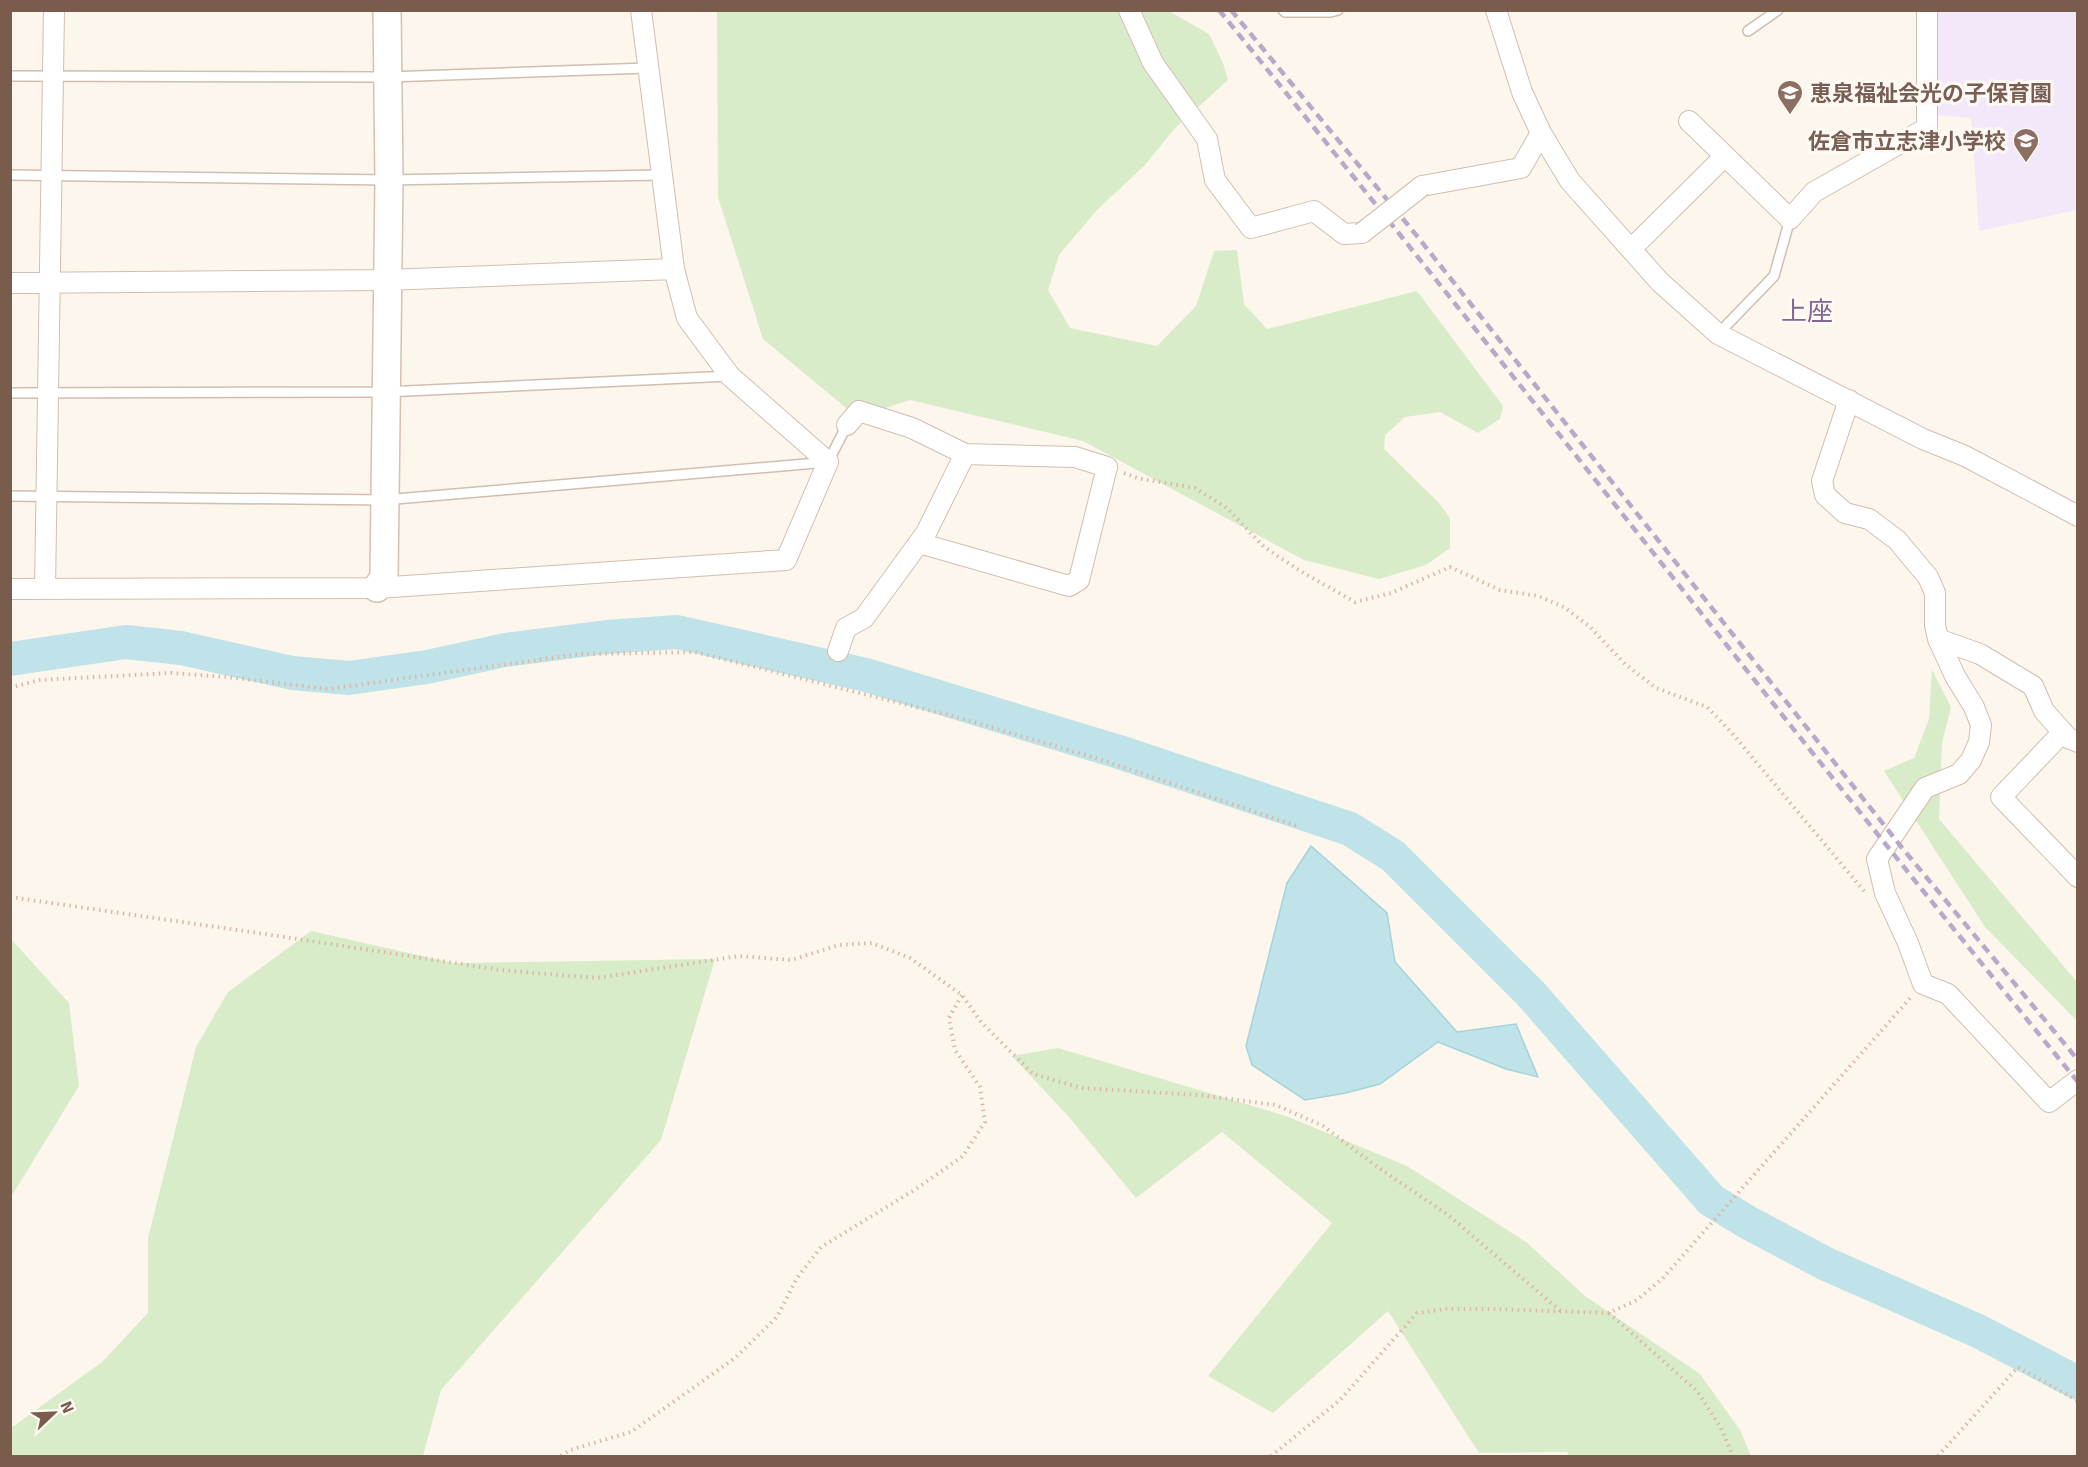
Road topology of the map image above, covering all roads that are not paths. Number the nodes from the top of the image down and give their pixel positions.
1 (54, 10) edge
2 (387, 10) edge
3 (641, 10) edge
4 (1129, 10) edge
5 (1283, 10) edge
6 (1338, 10) edge
7 (1496, 10) edge
8 (1778, 10) edge
9 (1927, 10) edge
10 (1748, 31) dead end
11 (648, 68) junction
12 (10, 76) edge
13 (53, 77) junction
14 (388, 77) junction
15 (1689, 121) dead end
16 (1542, 133) junction
17 (1725, 156) junction
18 (661, 174) junction
19 (10, 175) edge
20 (52, 175) junction
21 (389, 180) junction
22 (1790, 219) junction
23 (1631, 249) junction
24 (674, 269) junction
25 (386, 280) junction
26 (10, 283) edge
27 (50, 284) junction
28 (1718, 334) junction
29 (730, 376) junction
30 (10, 393) edge
31 (385, 393) junction
32 (48, 394) junction
33 (1849, 400) junction
34 (847, 424) joint
35 (965, 454) junction
36 (828, 462) junction
37 (10, 496) edge
38 (46, 497) junction
39 (384, 500) junction
40 (2078, 516) edge
41 (919, 543) junction
42 (377, 588) junction
43 (10, 589) edge
44 (45, 590) junction
45 (1938, 639) junction
46 (838, 651) dead end
47 (2070, 737) edge
48 (2078, 877) edge
49 (2078, 1080) edge

1 - 13 street
2 - 14 street
3 - 11 street
4 - 16 street, bridge
5 - 6 lane
7 - 16 street
8 - 10 lane
9 - 22 street
11 - 14 lane
11 - 18 street
12 - 13 lane
13 - 14 lane
13 - 20 street
14 - 21 street
15 - 17 street
16 - 23 street
17 - 22 street
17 - 23 street
18 - 21 lane
18 - 24 street
19 - 20 lane
20 - 21 lane
20 - 27 street
21 - 25 street
22 - 28 lane
23 - 28 street
24 - 25 street
24 - 29 street
25 - 27 street
25 - 31 street
26 - 27 street
27 - 32 street
28 - 33 street
29 - 31 lane
29 - 36 street
30 - 32 lane
31 - 32 lane
31 - 39 street
32 - 38 street
33 - 40 street
33 - 45 street
34 - 35 street
34 - 36 lane
35 - 41 street
35 - 41 street
36 - 39 lane
36 - 42 street
37 - 38 lane
38 - 39 lane
38 - 44 street
39 - 42 street
41 - 46 street
42 - 44 street
43 - 44 street
45 - 47 street
45 - 49 street
47 - 48 street

